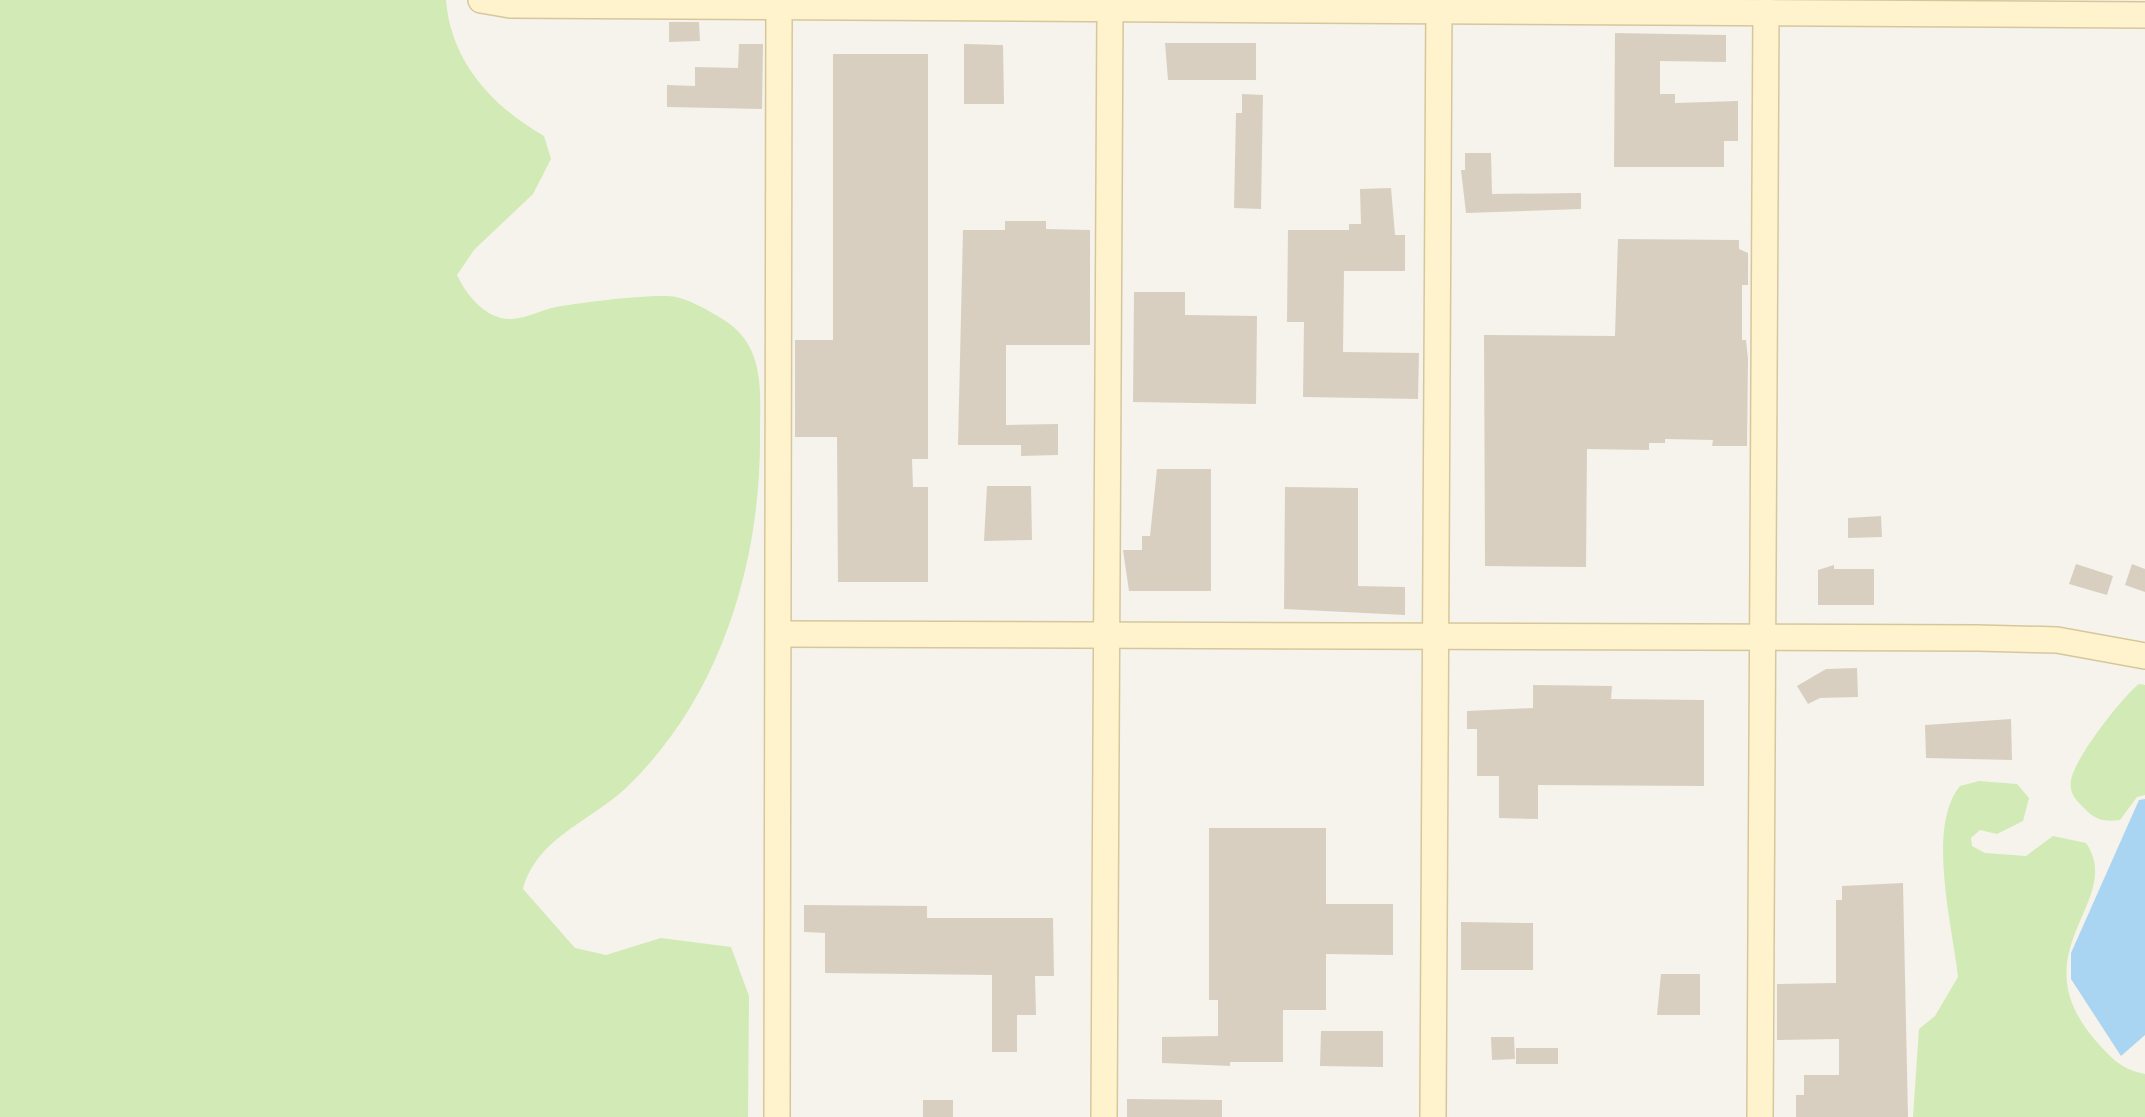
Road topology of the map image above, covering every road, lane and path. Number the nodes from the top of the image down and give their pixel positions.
1 (481, 0) edge
2 (779, 4) edge
3 (1000, 4) edge
4 (1439, 4) edge
5 (1220, 5) edge
6 (1110, 10) junction
7 (1766, 11) junction
8 (2145, 15) edge
9 (779, 634) junction
10 (1104, 634) junction
11 (1433, 637) junction
12 (1762, 638) junction
13 (2145, 656) edge
14 (777, 1117) edge
15 (1104, 1117) edge
16 (1433, 1117) edge
17 (1760, 1117) edge

1 - 2 street
2 - 3 street
2 - 9 street
3 - 6 street
4 - 5 street
4 - 7 street
4 - 11 street
5 - 6 street
6 - 10 street
7 - 8 street
7 - 12 street
9 - 10 street
9 - 14 street
10 - 11 street
10 - 15 street
11 - 12 street
11 - 16 street
12 - 13 street
12 - 17 street

